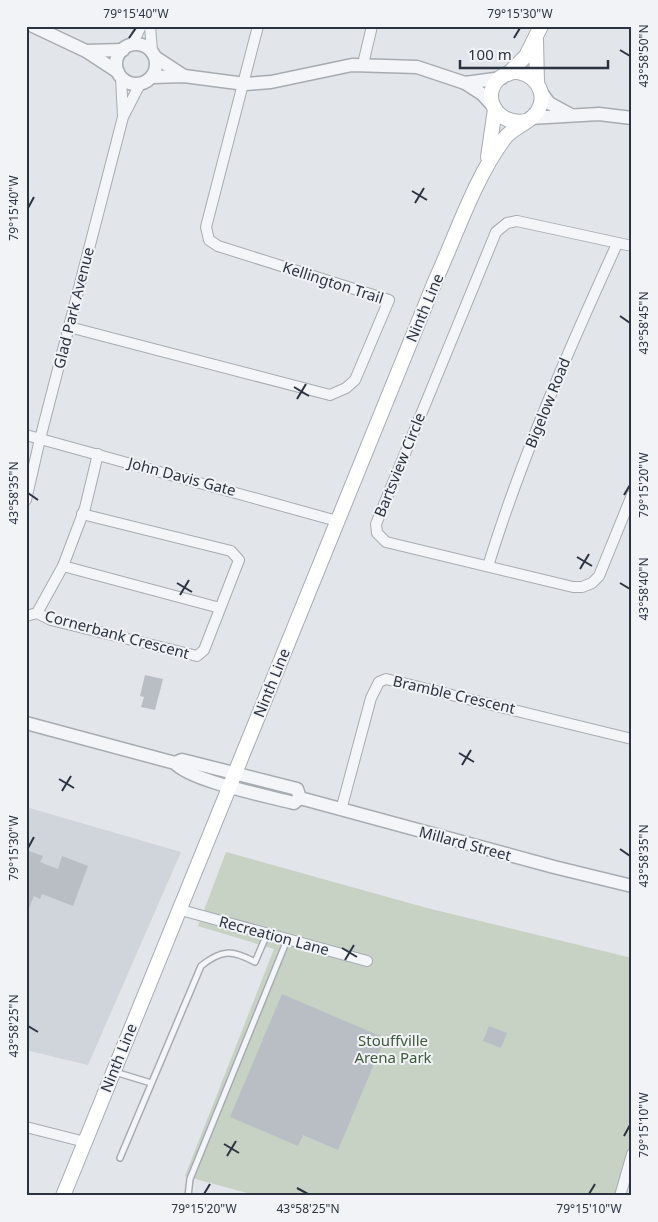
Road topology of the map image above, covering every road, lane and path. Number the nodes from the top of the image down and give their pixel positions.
1 (33, 26) edge
2 (141, 26) edge
3 (150, 26) edge
4 (258, 26) edge
5 (372, 26) edge
6 (540, 26) edge
7 (536, 40) junction
8 (128, 47) junction
9 (86, 51) junction
10 (153, 54) junction
11 (364, 64) junction
12 (120, 75) junction
13 (184, 76) junction
14 (505, 76) junction
15 (152, 77) junction
16 (465, 83) junction
17 (140, 84) junction
18 (244, 84) junction
19 (539, 88) junction
20 (494, 108) junction
21 (571, 115) junction
22 (123, 117) junction
23 (632, 118) edge
24 (528, 120) junction
25 (484, 172) junction
26 (617, 244) junction
27 (632, 246) edge
28 (69, 327) junction
29 (26, 435) edge
30 (40, 438) junction
31 (98, 454) junction
32 (632, 495) edge
33 (26, 500) edge
34 (82, 514) junction
35 (337, 521) junction
36 (63, 566) junction
37 (488, 566) junction
38 (220, 608) junction
39 (31, 615) edge
40 (26, 723) edge
41 (632, 738) edge
42 (233, 780) junction
43 (341, 810) junction
44 (632, 886) edge
45 (180, 910) junction
46 (267, 934) junction
47 (287, 940) junction
48 (367, 961) dead end
49 (114, 1071) junction
50 (151, 1083) junction
51 (26, 1126) edge
52 (85, 1142) junction
53 (632, 1154) edge
54 (120, 1158) dead end
55 (63, 1196) edge
56 (188, 1196) edge
57 (620, 1196) edge

1 - 9 street
2 - 8 street
3 - 10 street
4 - 18 street
5 - 11 street
6 - 7 main road
7 - 14 main road
7 - 19 main road
8 - 9 street
8 - 10 street
8 - 12 street
9 - 12 street
10 - 13 street
10 - 15 street
11 - 16 street
11 - 18 street
12 - 17 street
12 - 22 street, Glad Park Avenue
13 - 15 street
13 - 18 street
14 - 16 street
14 - 19 main road
14 - 20 main road
15 - 17 street
16 - 20 street
17 - 22 street, Glad Park Avenue
18 - 28 street, Kellington Trail
19 - 21 street
19 - 24 main road
20 - 24 main road
20 - 25 main road, Ninth Line
21 - 23 street
21 - 24 street
22 - 28 street, Glad Park Avenue
24 - 25 main road, Ninth Line
25 - 35 main road, Ninth Line
26 - 27 street, Bartsview Circle
26 - 37 street, Bigelow Road
26 - 37 street, Bartsview Circle
28 - 30 street, Glad Park Avenue
29 - 30 street, John Davis Gate
30 - 31 street, John Davis Gate
30 - 33 street, Glad Park Avenue
31 - 34 street
31 - 35 street, John Davis Gate
32 - 37 street, Bartsview Circle
34 - 36 street
34 - 38 street, Cornerbank Crescent
35 - 42 main road, Ninth Line
36 - 38 street
36 - 39 street
38 - 39 street, Cornerbank Crescent
40 - 42 street, Millard Street
41 - 43 street, Bramble Crescent
42 - 43 street, Millard Street
42 - 45 main road, Ninth Line
43 - 44 street, Millard Street
45 - 46 street, Recreation Lane
45 - 49 main road, Ninth Line
46 - 47 street, Recreation Lane
46 - 50 lane
47 - 48 street, Recreation Lane
47 - 56 lane
49 - 50 lane
49 - 52 main road, Ninth Line
50 - 54 lane
51 - 52 street
52 - 55 main road, Ninth Line
53 - 57 street

